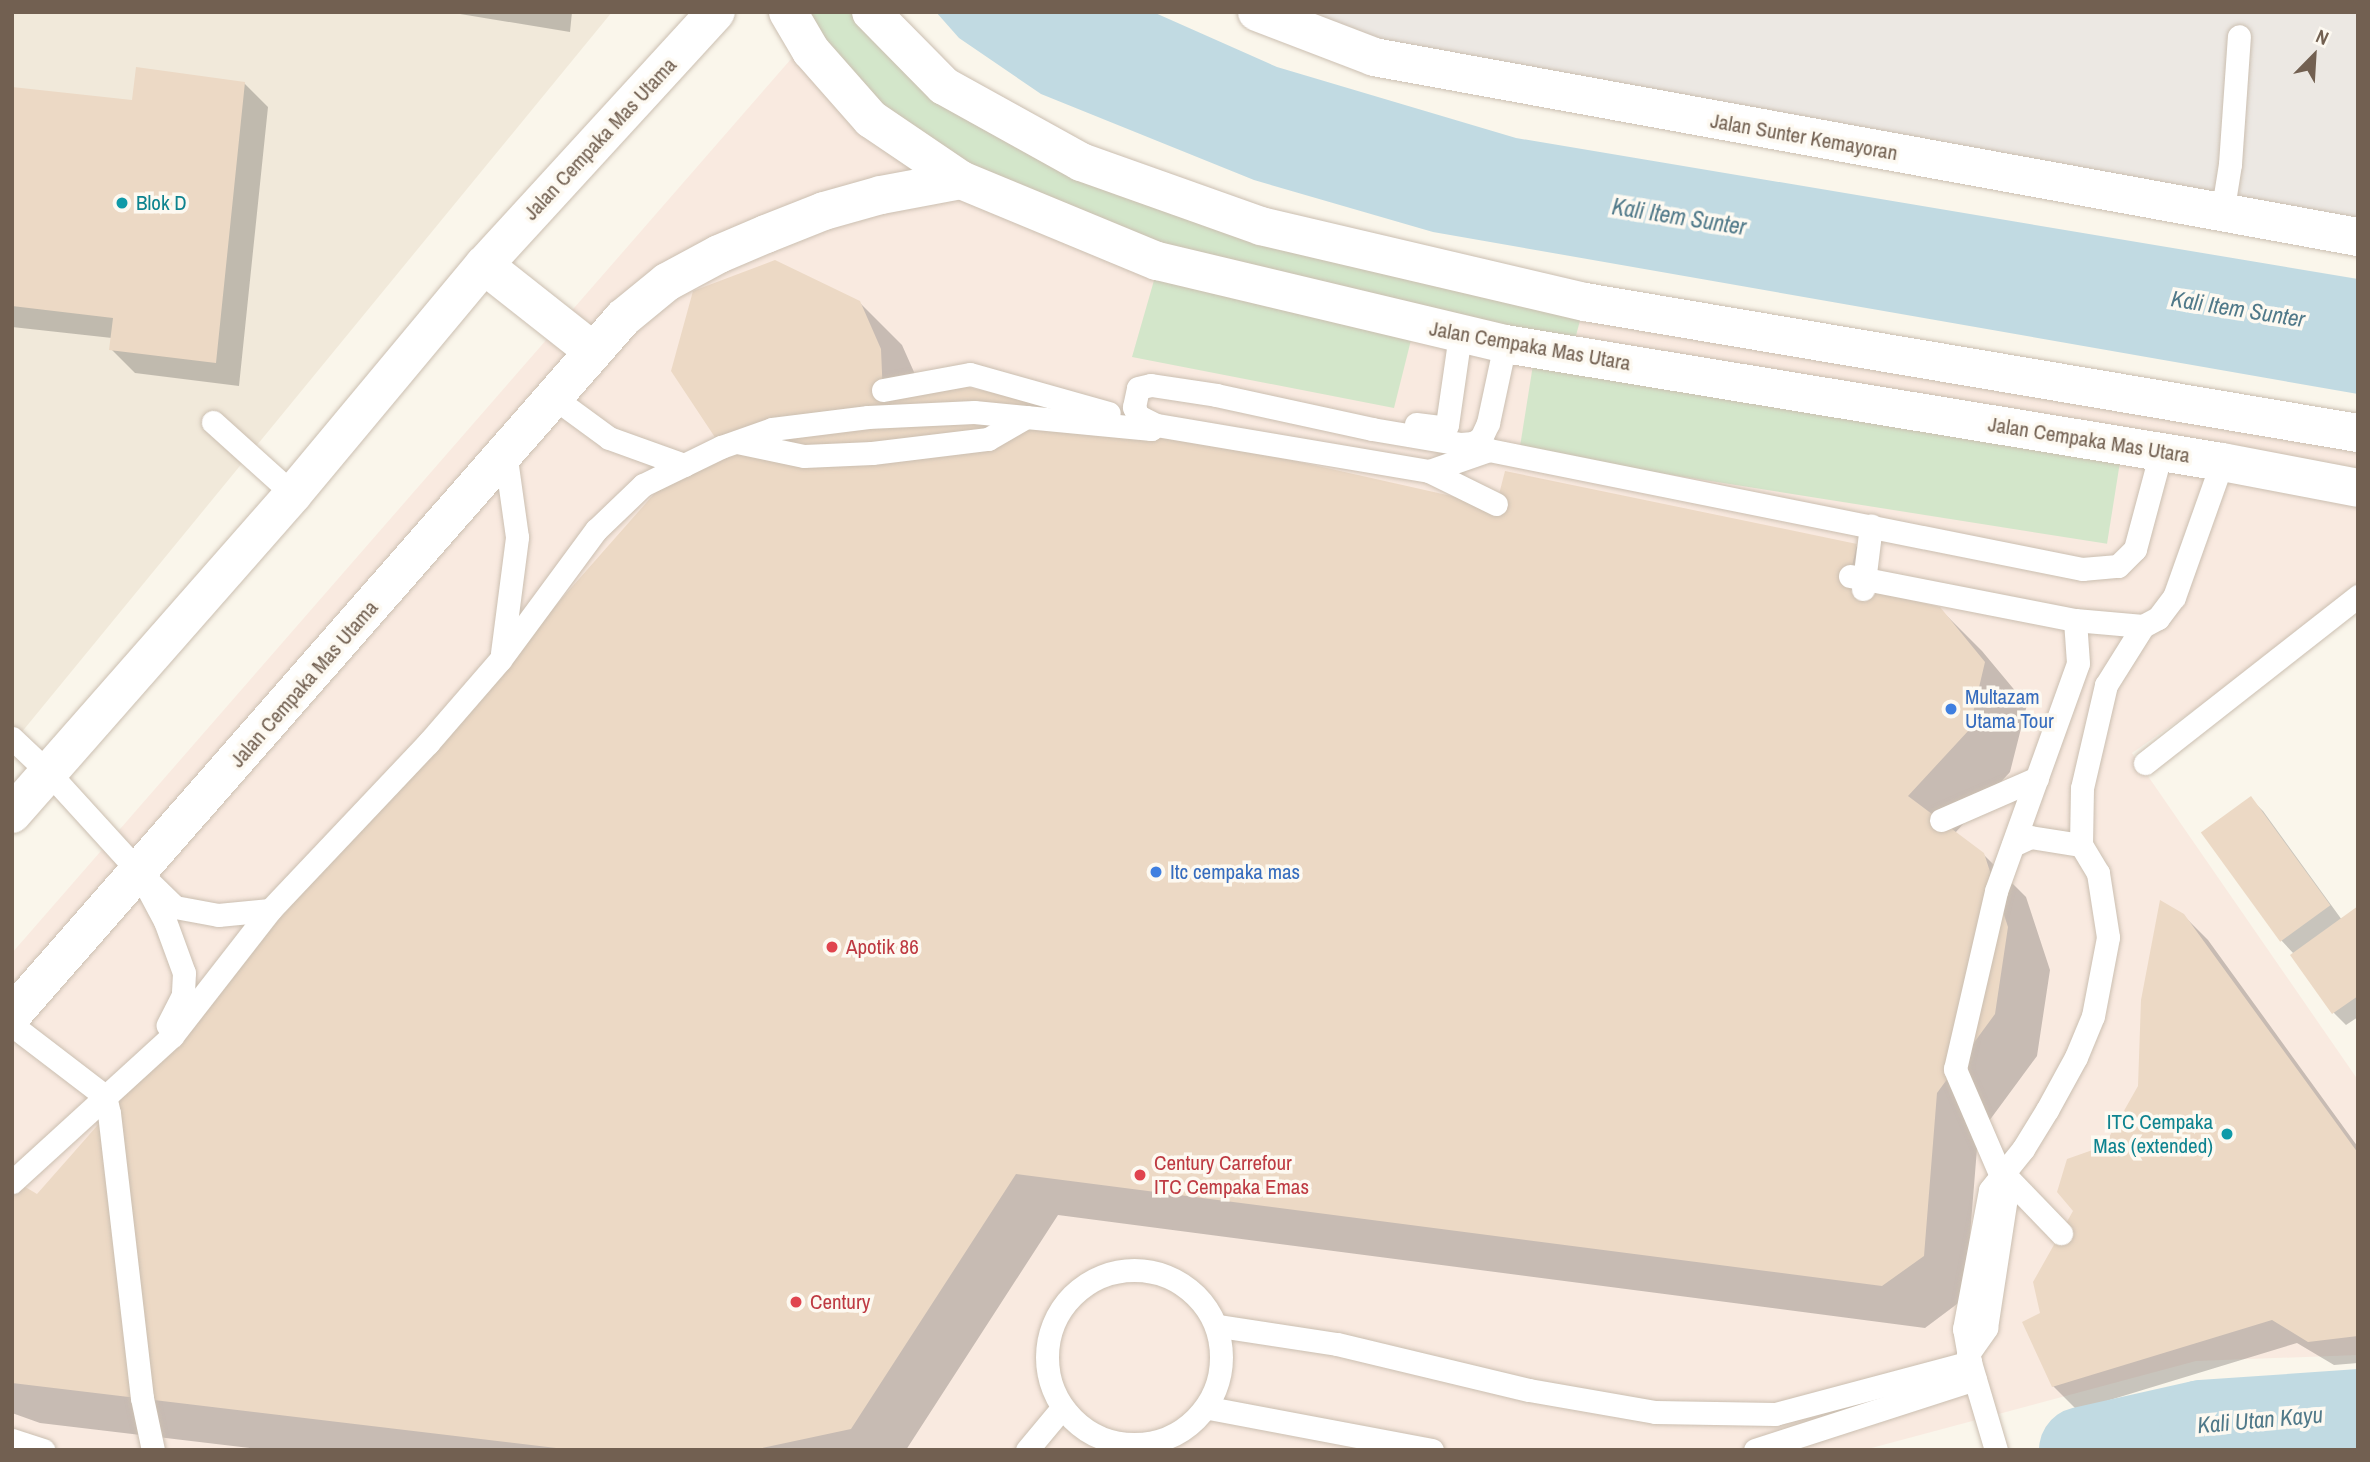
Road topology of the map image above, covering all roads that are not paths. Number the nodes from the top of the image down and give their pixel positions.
1 (716, 12) edge
2 (788, 12) edge
3 (871, 12) edge
4 (1257, 12) edge
5 (2239, 36) dead end
6 (961, 180) junction
7 (2222, 214) junction
8 (2358, 237) edge
9 (484, 265) junction
10 (1460, 335) junction
11 (1505, 344) junction
12 (593, 351) junction
13 (883, 390) dead end
14 (553, 397) junction
15 (1026, 417) junction
16 (1345, 421) junction
17 (213, 422) dead end
18 (1156, 425) junction
19 (2358, 433) edge
20 (736, 442) junction
21 (505, 452) junction
22 (2161, 452) junction
23 (2222, 462) junction
24 (684, 465) junction
25 (1429, 471) junction
26 (2358, 488) edge
27 (293, 494) junction
28 (1496, 504) dead end
29 (1871, 526) junction
30 (2358, 596) edge
31 (2075, 621) junction
32 (2143, 626) junction
33 (500, 660) junction
34 (12, 738) edge
35 (2145, 763) dead end
36 (49, 773) junction
37 (2037, 778) junction
38 (12, 814) edge
39 (1941, 820) dead end
40 (2012, 845) junction
41 (2081, 845) junction
42 (139, 873) junction
43 (270, 910) junction
44 (12, 1015) edge
45 (12, 1026) edge
46 (105, 1096) junction
47 (2002, 1172) junction
48 (14, 1182) edge
49 (2061, 1233) dead end
50 (1219, 1326) junction
51 (1973, 1371) junction
52 (1062, 1408) junction
53 (1209, 1408) junction
54 (1775, 1414) junction
55 (12, 1440) edge
56 (1783, 1443) junction
57 (1165, 1444) edge
58 (43, 1450) edge
59 (153, 1450) edge
60 (1027, 1450) edge
61 (1432, 1450) edge
62 (1755, 1450) edge
63 (1996, 1450) edge

1 - 9 main road, Jalan Cempaka Mas Utama
2 - 6 main road, Jalan Cempaka Mas Utara
3 - 19 main road
4 - 7 main road, Jalan Sunter Kemayoran
5 - 7 lane
6 - 10 main road, Jalan Cempaka Mas Utara
6 - 12 main road, Jalan Cempaka Mas Utama
7 - 8 main road, Jalan Sunter Kemayoran
9 - 12 main road
9 - 27 main road, Jalan Cempaka Mas Utama
10 - 11 main road, Jalan Cempaka Mas Utara
10 - 16 lane
11 - 16 lane
11 - 22 main road, Jalan Cempaka Mas Utara
12 - 14 main road, Jalan Cempaka Mas Utama
13 - 18 lane
14 - 21 main road, Jalan Cempaka Mas Utama
14 - 24 lane
15 - 18 lane
15 - 20 lane
15 - 20 lane
16 - 18 lane
17 - 27 lane
18 - 25 lane
20 - 24 lane
21 - 33 lane
21 - 42 main road, Jalan Cempaka Mas Utama
22 - 23 main road, Jalan Cempaka Mas Utara
22 - 29 lane
23 - 26 main road, Jalan Cempaka Mas Utara
23 - 32 lane
24 - 33 lane
25 - 28 lane
25 - 29 lane
27 - 36 main road, Jalan Cempaka Mas Utama
29 - 31 lane
30 - 35 lane
31 - 32 lane
31 - 37 lane
32 - 41 lane
33 - 43 lane
34 - 36 lane
36 - 38 main road, Jalan Cempaka Mas Utama
36 - 42 lane
37 - 39 lane
37 - 40 lane
40 - 41 lane
40 - 47 lane
41 - 47 lane
42 - 43 lane
42 - 44 main road, Jalan Cempaka Mas Utama
42 - 46 lane
43 - 46 lane
45 - 46 lane
46 - 48 lane
46 - 59 lane
47 - 49 lane
47 - 51 lane
50 - 52 lane
50 - 53 lane
50 - 54 lane
51 - 54 lane
51 - 56 lane
51 - 63 lane
52 - 57 lane
52 - 60 lane
53 - 57 lane
53 - 61 lane
54 - 56 lane
55 - 58 lane
56 - 62 lane

